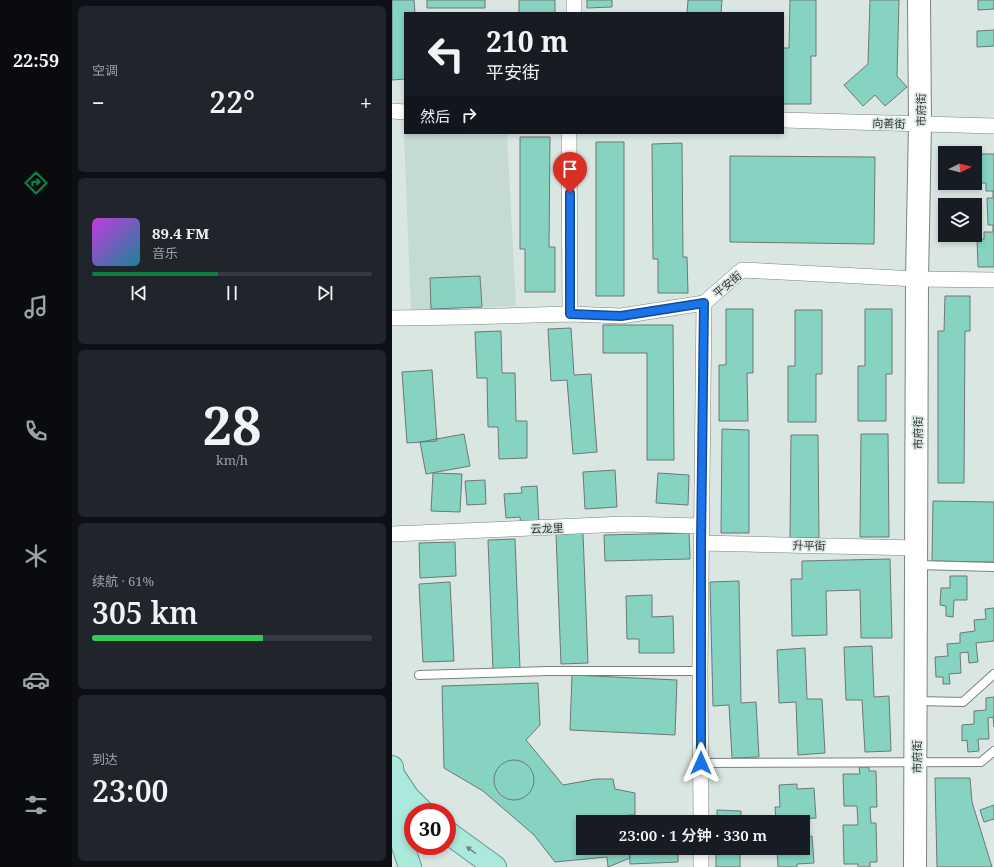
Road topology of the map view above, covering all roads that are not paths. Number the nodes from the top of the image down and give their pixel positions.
1 (574, 0) edge
2 (919, 0) edge
3 (574, 12) edge
4 (392, 112) edge
5 (404, 112) edge
6 (784, 120) edge
7 (920, 124) junction
8 (994, 126) edge
9 (569, 134) edge
10 (917, 279) junction
11 (994, 280) edge
12 (704, 303) junction
13 (570, 314) junction
14 (392, 318) edge
15 (702, 526) junction
16 (392, 534) edge
17 (701, 543) junction
18 (917, 556) junction
19 (994, 567) edge
20 (700, 671) junction
21 (994, 674) edge
22 (419, 675) dead end
23 (916, 701) junction
24 (994, 751) edge
25 (916, 762) junction
26 (701, 763) junction
27 (392, 767) edge
28 (392, 774) edge
29 (414, 803) edge
30 (701, 815) edge
31 (456, 839) edge
32 (701, 855) edge
33 (410, 867) edge
34 (495, 867) edge
35 (701, 867) edge
36 (915, 867) edge

1 - 3 street
2 - 7 street, 市府街
4 - 5 street
6 - 7 street, 向善街
7 - 8 street, 向善街
7 - 10 street, 市府街
9 - 13 street
10 - 11 street, 平安街
10 - 12 street, 平安街
10 - 18 street, 市府街
12 - 13 street, 平安街
12 - 15 street
13 - 14 street, 平安街
15 - 16 street, 云龙里
15 - 17 street
17 - 18 street, 升平街
17 - 20 street
18 - 19 lane
18 - 23 street, 市府街
20 - 22 lane
20 - 26 street
21 - 23 lane
23 - 25 street, 市府街
24 - 25 lane
25 - 26 lane
25 - 36 street, 市府街
26 - 30 street
27 - 28 main road
28 - 29 main road
28 - 33 main road
34 -> 31 main road
32 - 35 street

